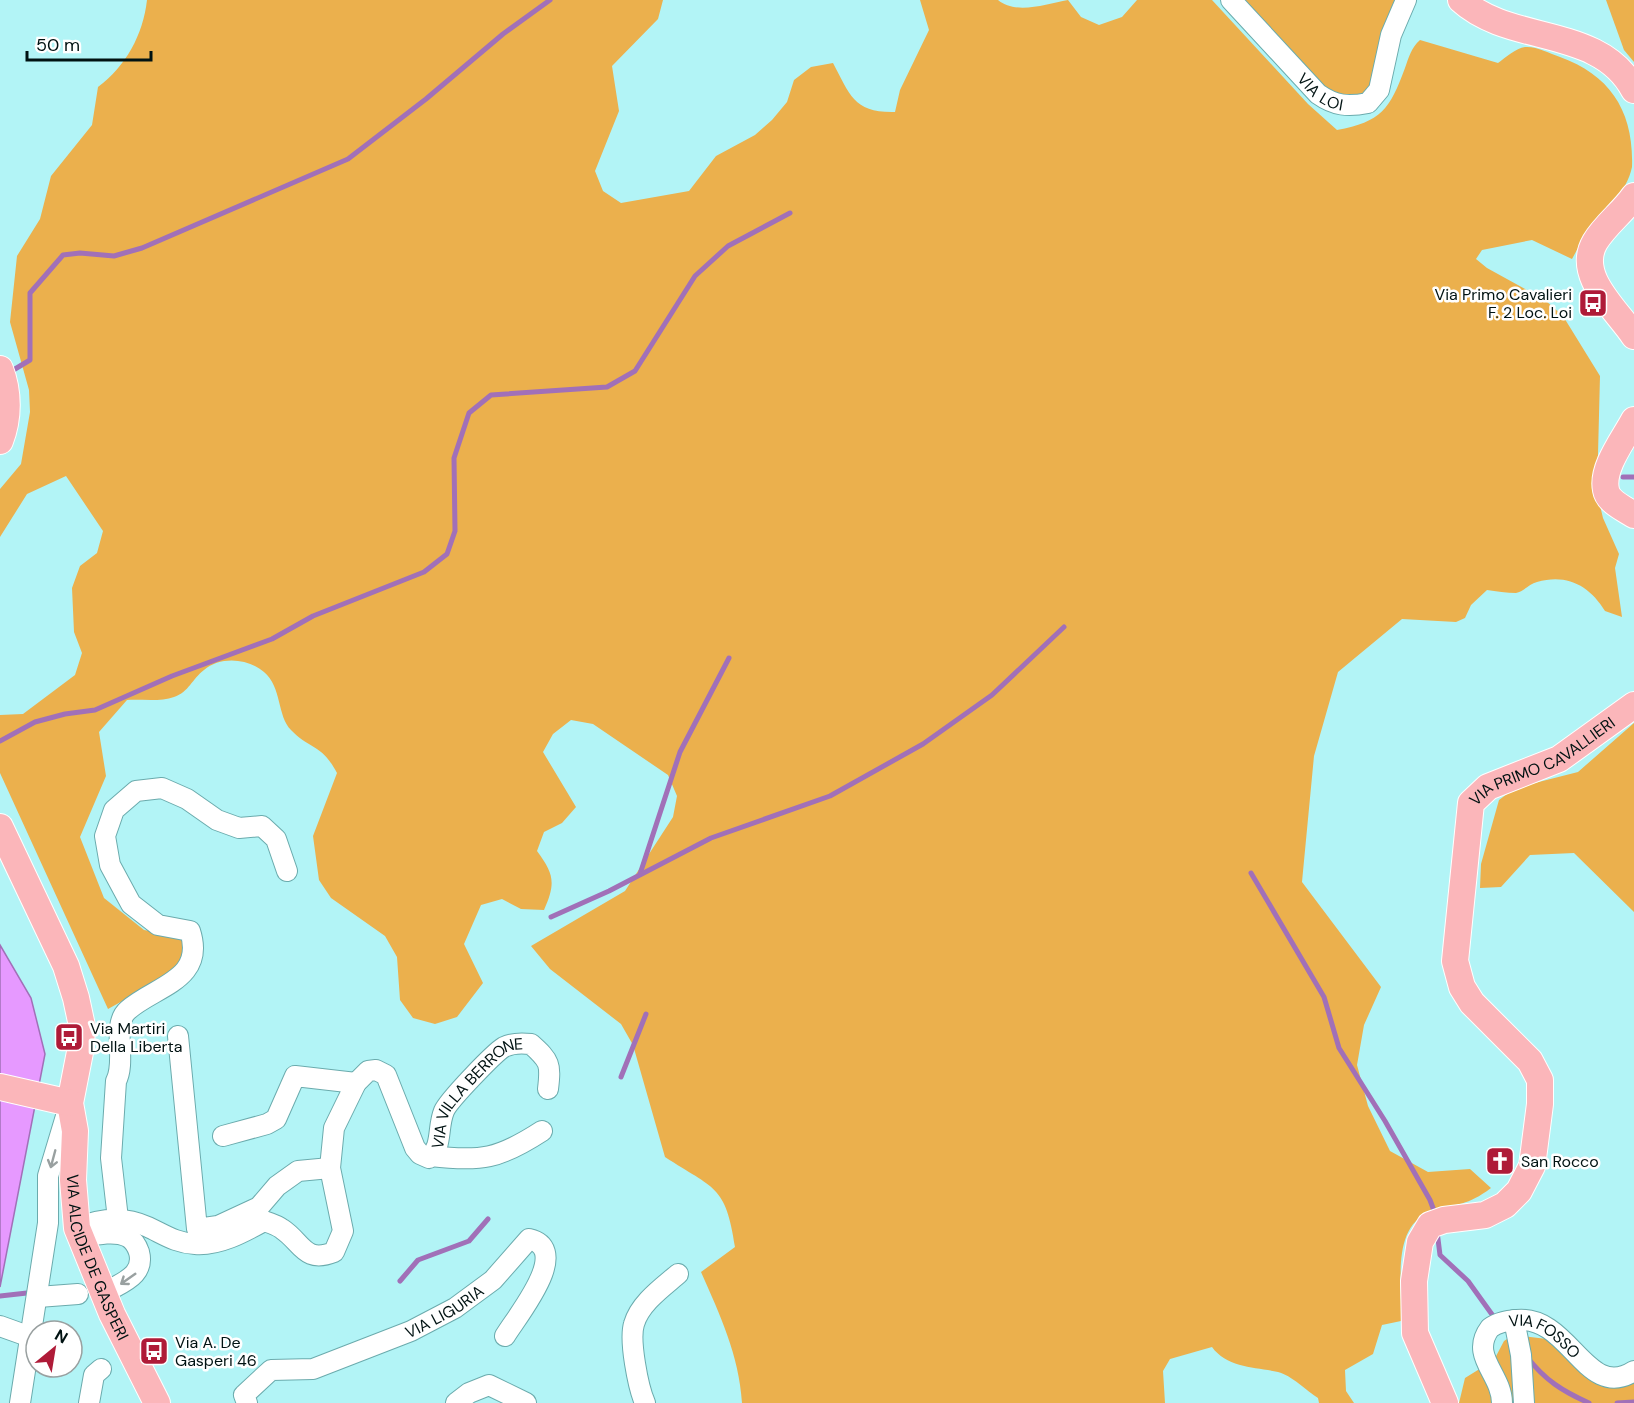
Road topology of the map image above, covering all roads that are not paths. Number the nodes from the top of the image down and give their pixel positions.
1 (1231, 0) edge
2 (1406, 0) edge
3 (1461, 0) edge
4 (1634, 90) edge
5 (1634, 196) edge
6 (1634, 336) edge
7 (0, 369) edge
8 (1634, 420) edge
9 (0, 441) edge
10 (1634, 515) edge
11 (1634, 705) edge
12 (0, 826) edge
13 (287, 871) dead end
14 (178, 1036) dead end
15 (356, 1083) junction
16 (0, 1087) edge
17 (548, 1089) dead end
18 (63, 1102) junction
19 (542, 1131) dead end
20 (224, 1136) dead end
21 (431, 1156) junction
22 (330, 1168) junction
23 (118, 1219) junction
24 (79, 1233) junction
25 (678, 1274) dead end
26 (115, 1287) dead end
27 (78, 1294) dead end
28 (38, 1297) junction
29 (35, 1319) edge
30 (1514, 1320) junction
31 (24, 1323) edge
32 (7, 1328) edge
33 (24, 1335) edge
34 (505, 1336) dead end
35 (101, 1369) dead end
36 (1634, 1371) edge
37 (24, 1379) edge
38 (20, 1403) edge
39 (89, 1403) edge
40 (157, 1403) edge
41 (247, 1403) edge
42 (456, 1403) edge
43 (526, 1403) edge
44 (645, 1403) edge
45 (1445, 1403) edge
46 (1502, 1403) edge
47 (1524, 1403) edge

1 - 2 street, VIA LOI
3 - 4 main road
5 - 6 main road
7 - 9 main road
8 - 10 main road
11 - 45 main road, VIA PRIMO CAVALLIERI
12 - 18 main road
13 - 23 street
14 - 22 street
15 - 20 street
15 - 21 street, VIA VILLA BERRONE
15 - 22 street
16 - 18 main road
17 - 21 street, VIA VILLA BERRONE
18 - 24 main road, VIA ALCIDE DE GASPERI
18 -> 28 street
19 - 21 street
22 - 23 street
23 - 24 street
24 -> 26 street
24 - 40 main road, VIA ALCIDE DE GASPERI
25 - 44 street
27 - 28 street
28 - 29 street
30 - 36 street, VIA FOSSO
30 - 46 street, VIA FOSSO
30 - 47 street
31 - 32 street
32 - 33 street
34 - 41 street, VIA LIGURIA
35 - 39 street
37 - 38 street
42 - 43 street

